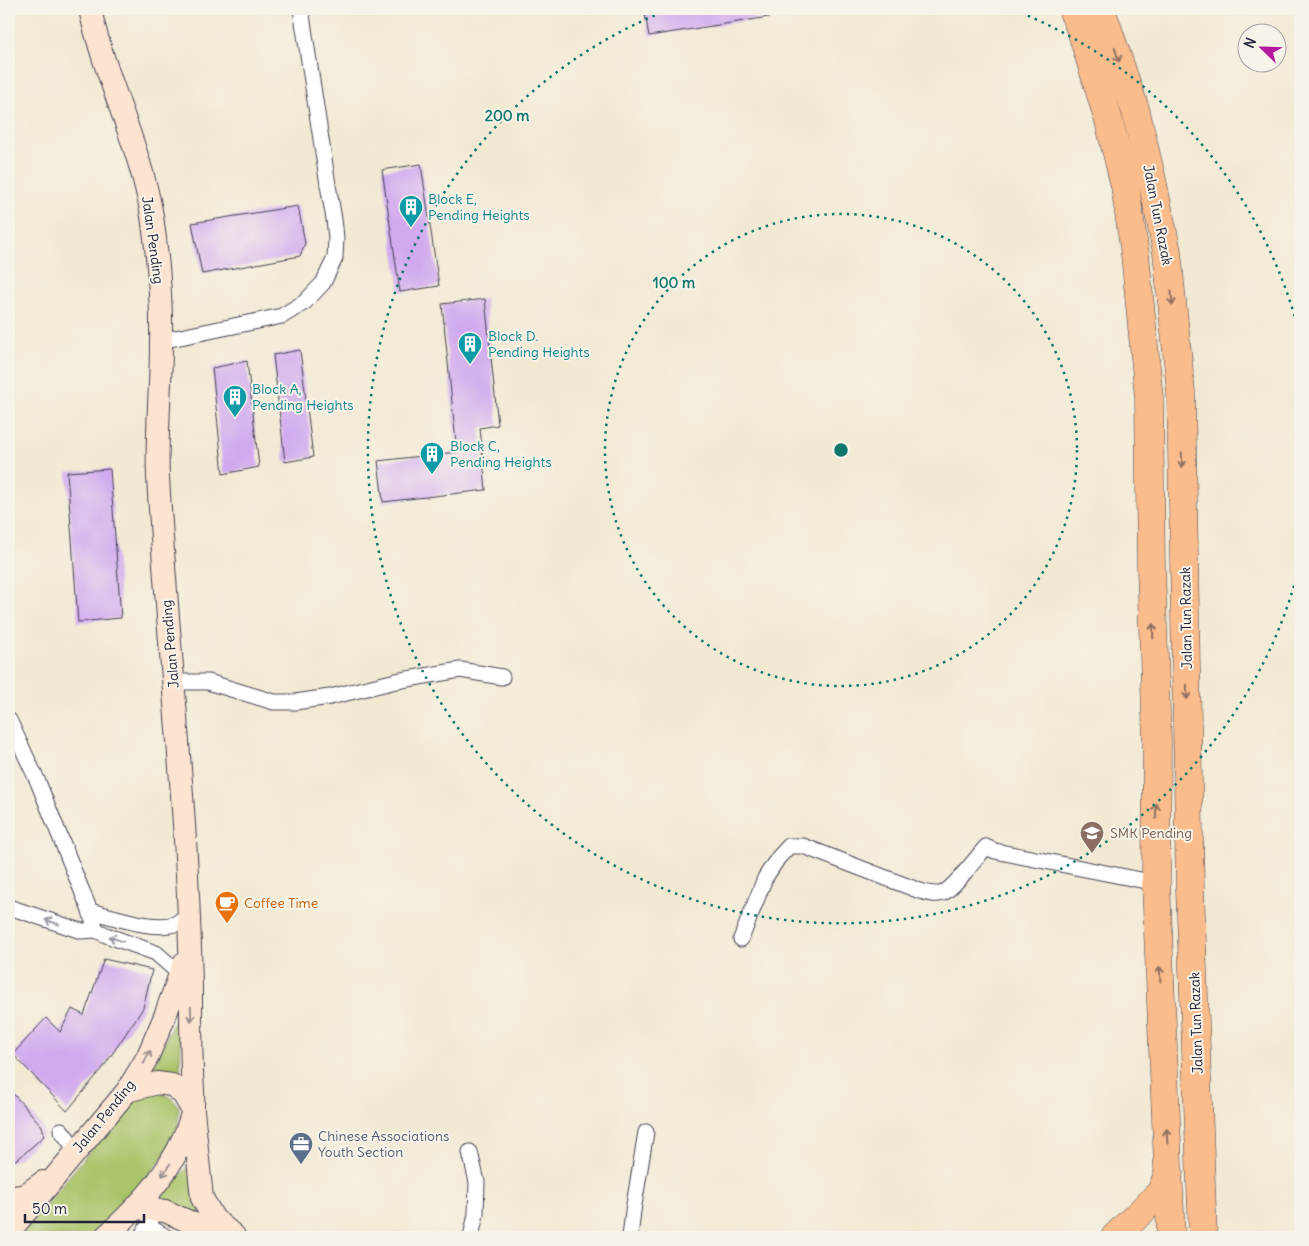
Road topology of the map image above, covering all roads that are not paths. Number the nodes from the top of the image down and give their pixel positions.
1 (90, 9) edge
2 (301, 9) edge
3 (1072, 9) edge
4 (1101, 9) edge
5 (162, 342) junction
6 (502, 677) dead end
7 (173, 682) junction
8 (9, 720) edge
9 (1156, 884) junction
10 (9, 907) edge
11 (90, 911) junction
12 (188, 915) junction
13 (96, 930) junction
14 (741, 939) dead end
15 (190, 948) junction
16 (180, 974) junction
17 (127, 1091) junction
18 (193, 1111) junction
19 (61, 1130) dead end
20 (646, 1132) dead end
21 (77, 1151) junction
22 (470, 1152) dead end
23 (58, 1172) junction
24 (1169, 1172) junction
25 (1202, 1189) junction
26 (9, 1198) edge
27 (145, 1220) edge
28 (9, 1232) edge
29 (112, 1233) edge
30 (166, 1237) edge
31 (237, 1237) edge
32 (472, 1237) edge
33 (630, 1237) edge
34 (1115, 1237) edge
35 (1171, 1237) edge
36 (1203, 1237) edge
37 (1219, 1237) edge

1 - 5 street, Jalan Pending
2 - 5 street
9 -> 3 highway, Jalan Tun Razak
4 -> 25 highway, Jalan Tun Razak
5 - 7 street, Jalan Pending
6 - 7 street
7 - 12 street, Jalan Pending
8 - 11 street
9 - 14 street
24 -> 9 highway, Jalan Tun Razak
13 -> 10 street
11 - 12 street
11 - 13 street
12 - 15 street, Jalan Pending
16 -> 13 street
15 - 16 street, Jalan Pending
15 -> 18 street
17 -> 16 street, Jalan Pending
17 - 18 street
17 - 21 street, Jalan Pending
18 -> 27 street
18 - 31 street
19 - 21 street
20 - 33 street
21 - 23 street, Jalan Pending
22 - 32 street
23 - 26 street
23 - 28 street, Jalan Pending
24 - 34 highway
24 - 35 highway, Jalan Tun Razak
25 - 36 highway, Jalan Tun Razak
25 - 37 highway
27 - 29 street
27 - 30 street
27 - 31 street

